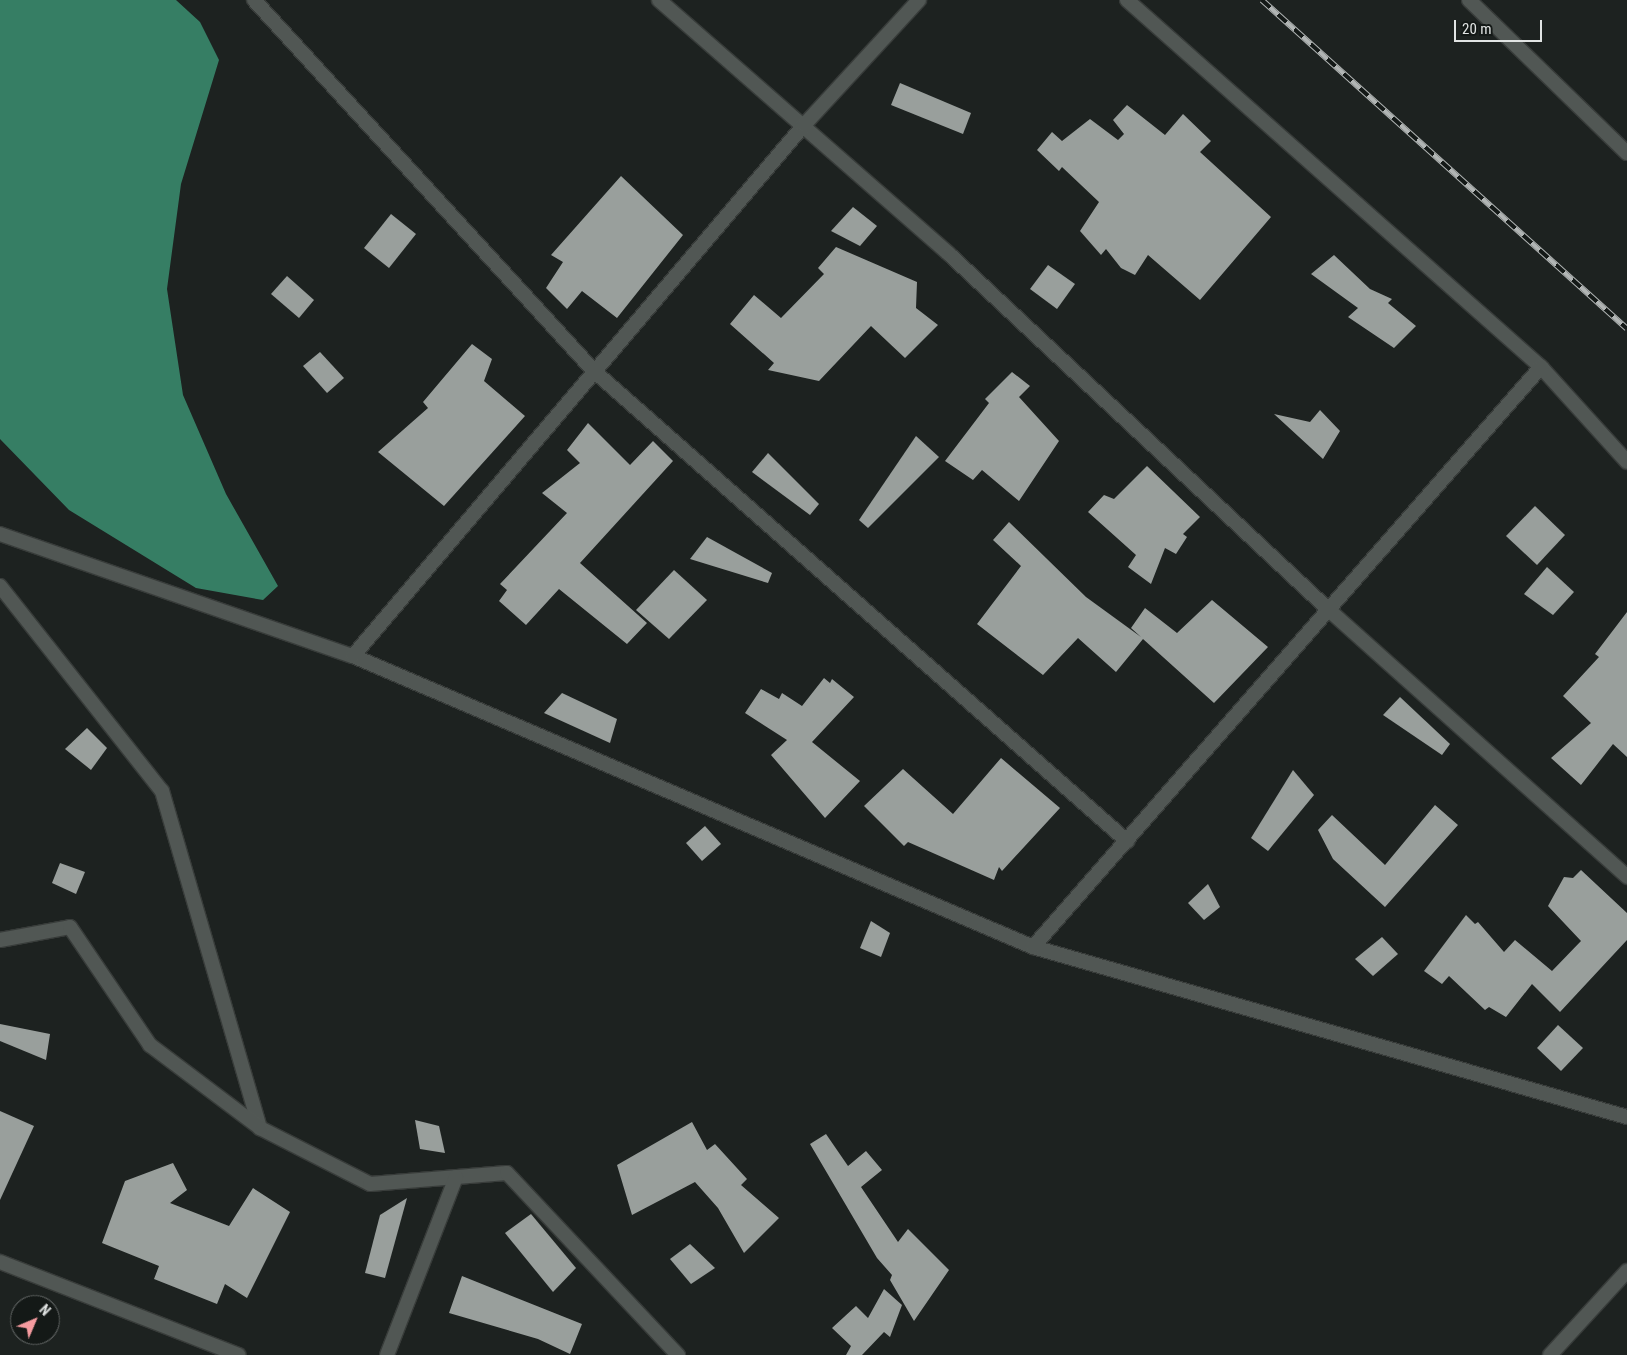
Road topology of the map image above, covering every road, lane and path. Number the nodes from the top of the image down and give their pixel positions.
1 (254, 0) edge
2 (659, 0) edge
3 (919, 0) edge
4 (1127, 0) edge
5 (1469, 0) edge
6 (804, 125) junction
7 (1627, 153) edge
8 (1541, 367) junction
9 (594, 371) junction
10 (1627, 462) edge
11 (0, 534) edge
12 (0, 586) edge
13 (1330, 611) junction
14 (353, 656) junction
15 (1127, 841) junction
16 (1627, 877) edge
17 (0, 940) edge
18 (1033, 947) junction
19 (1627, 1117) edge
20 (260, 1128) junction
21 (456, 1177) junction
22 (0, 1262) edge
23 (1627, 1271) edge
24 (239, 1355) edge
25 (387, 1355) edge
26 (678, 1355) edge
27 (1550, 1355) edge

1 - 9 street
2 - 6 street
3 - 6 street
4 - 8 street
5 - 7 street
6 - 9 street
6 - 13 street
8 - 10 street
8 - 13 street
9 - 14 street
9 - 15 street
11 - 14 street
12 - 20 street
13 - 15 street
13 - 16 street
14 - 18 street
15 - 18 street
17 - 20 street
18 - 19 street
20 - 21 street
21 - 25 street
21 - 26 street
22 - 24 street
23 - 27 street

